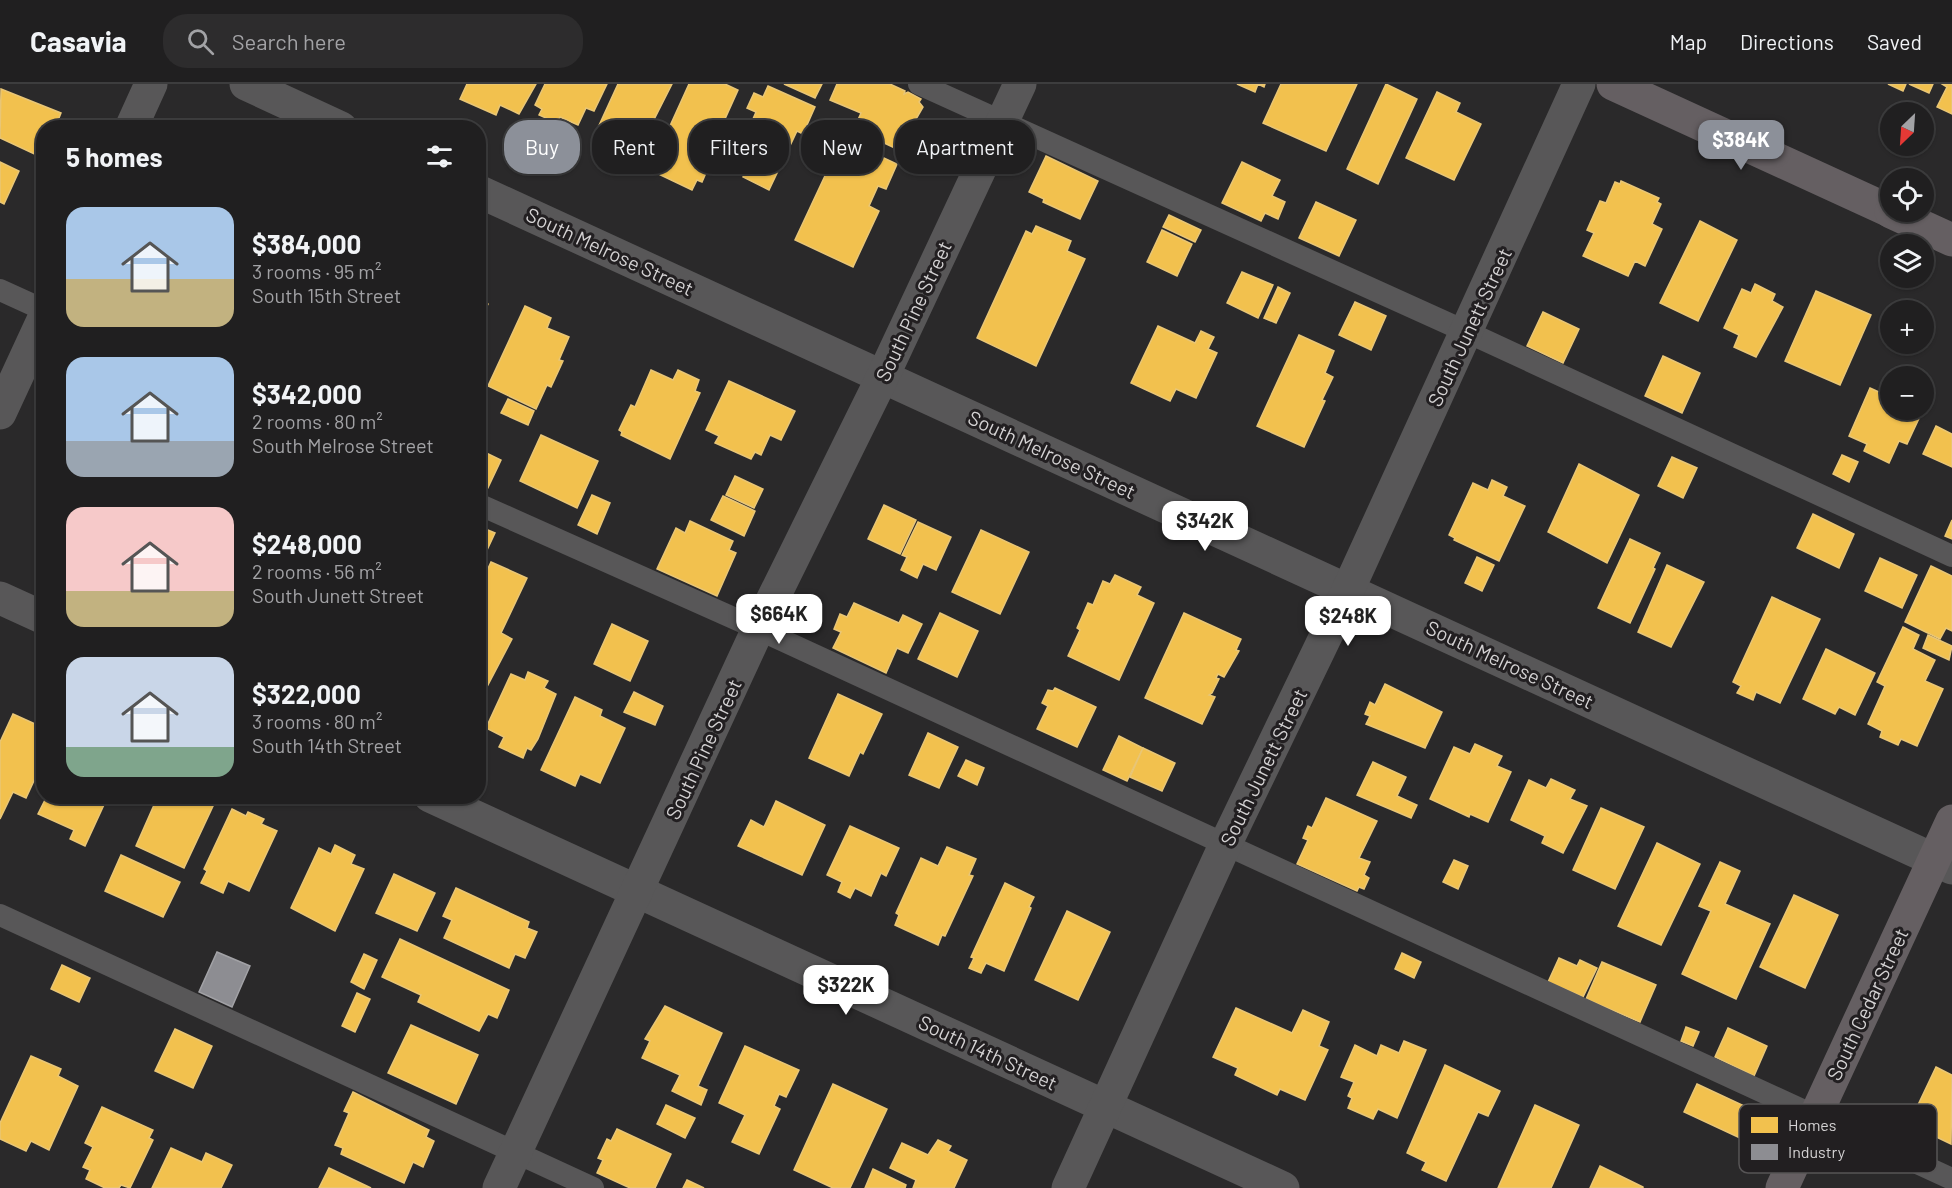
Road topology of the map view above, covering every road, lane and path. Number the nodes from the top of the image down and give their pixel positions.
1 (151, 84) edge
2 (246, 84) edge
3 (919, 84) edge
4 (1020, 84) edge
5 (1579, 84) edge
6 (1613, 84) edge
7 (135, 120) edge
8 (324, 120) edge
9 (996, 120) edge
10 (1003, 120) edge
11 (1035, 138) edge
12 (978, 174) edge
13 (486, 195) edge
14 (1880, 206) edge
15 (1914, 222) edge
16 (1952, 240) edge
17 (0, 290) edge
18 (36, 306) edge
19 (1467, 332) junction
20 (36, 335) edge
21 (883, 376) junction
22 (0, 413) edge
23 (486, 508) edge
24 (1952, 556) edge
25 (1348, 590) junction
26 (0, 598) edge
27 (36, 614) edge
28 (758, 629) junction
29 (447, 804) edge
30 (1952, 821) edge
31 (1225, 845) junction
32 (1943, 864) edge
33 (637, 892) junction
34 (0, 915) edge
35 (1789, 1104) edge
36 (1821, 1104) edge
37 (1105, 1106) junction
38 (516, 1152) junction
39 (1937, 1172) edge
40 (1789, 1173) edge
41 (1952, 1179) edge
42 (499, 1188) edge
43 (593, 1188) edge
44 (1068, 1188) edge
45 (1283, 1188) edge
46 (1782, 1188) edge

1 - 7 street
2 - 8 street
3 - 9 lane
4 - 10 street, South Pine Street
5 - 19 street, South Junett Street
6 - 14 main road
11 - 19 lane
12 - 21 street, South Pine Street
13 - 21 street, South Melrose Street
15 - 16 main road
17 - 18 lane
19 - 24 lane
19 - 25 street, South Junett Street
20 - 22 street
21 - 25 street, South Melrose Street
21 - 28 street, South Pine Street
23 - 28 lane
25 - 31 street, South Junett Street
25 - 32 street, South Melrose Street
26 - 27 street
28 - 31 lane
28 - 33 street, South Pine Street
29 - 33 street, South 14th Street
30 - 32 main road, South Cedar Street
31 - 35 lane
31 - 37 street, South Junett Street
32 - 36 main road, South Cedar Street
33 - 37 street, South 14th Street
33 - 38 street, South Pine Street
34 - 38 lane
37 - 44 street, South Junett Street
37 - 45 street, South 14th Street
38 - 42 street, South Pine Street
38 - 43 lane
39 - 41 lane
40 - 46 main road, South Cedar Street

